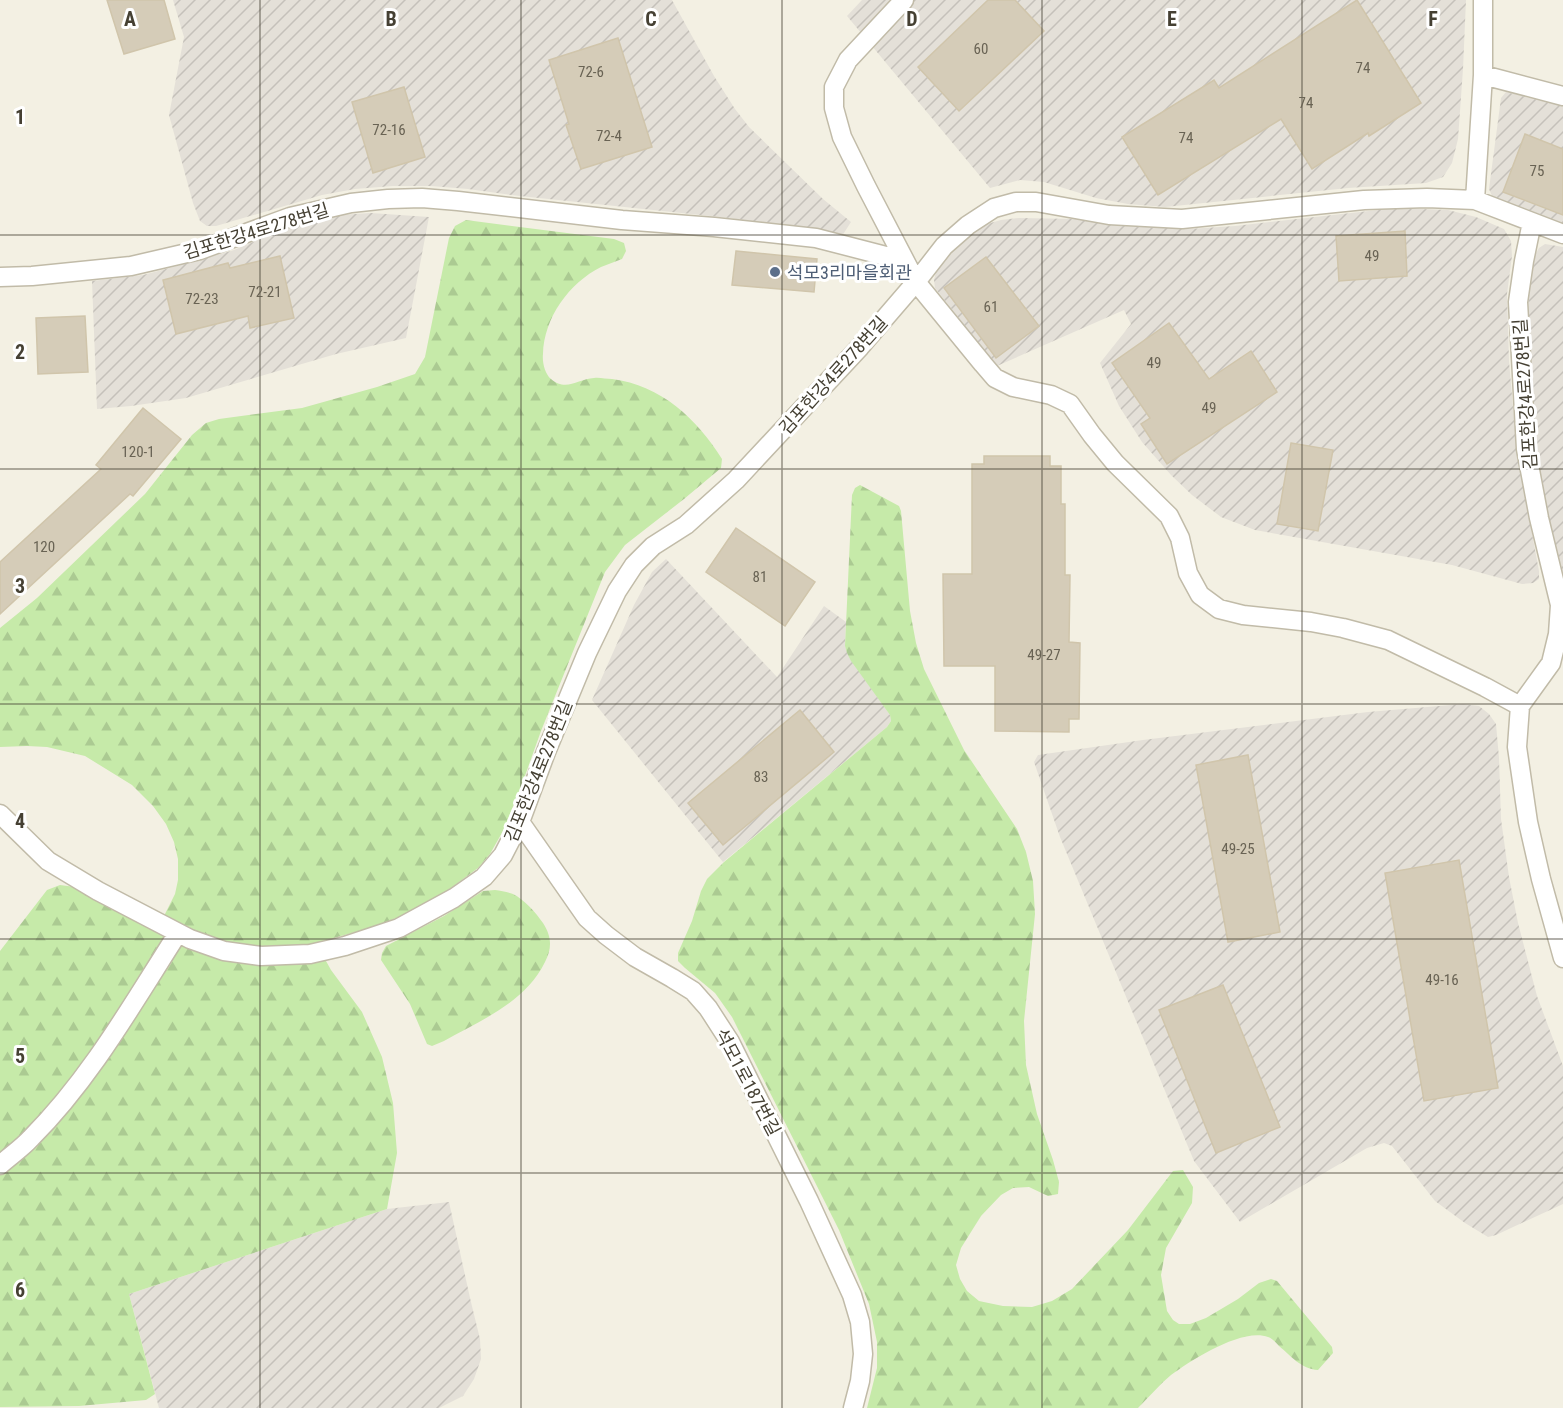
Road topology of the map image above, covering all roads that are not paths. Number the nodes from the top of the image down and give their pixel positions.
1 (904, 0) edge
2 (1483, 0) edge
3 (1483, 75) junction
4 (1563, 96) edge
5 (1475, 200) junction
6 (1532, 222) junction
7 (1563, 234) edge
8 (905, 261) junction
9 (0, 277) edge
10 (916, 282) junction
11 (1520, 706) junction
12 (0, 814) edge
13 (520, 822) junction
14 (178, 933) junction
15 (1563, 958) edge
16 (0, 1165) edge
17 (853, 1408) edge

1 - 8 lane
2 - 3 lane
3 - 4 lane
3 - 5 lane
5 - 6 lane, 김포한강4로278번길
5 - 10 lane, 김포한강4로278번길
6 - 7 lane, 김포한강4로278번길
6 - 11 lane, 김포한강4로278번길
8 - 9 lane, 김포한강4로278번길
8 - 10 lane
10 - 11 lane
10 - 13 lane, 김포한강4로278번길
11 - 15 lane
12 - 14 lane, 김포한강4로278번길
13 - 14 lane, 김포한강4로278번길
13 - 17 lane, 석모1로187번길
14 - 16 lane

